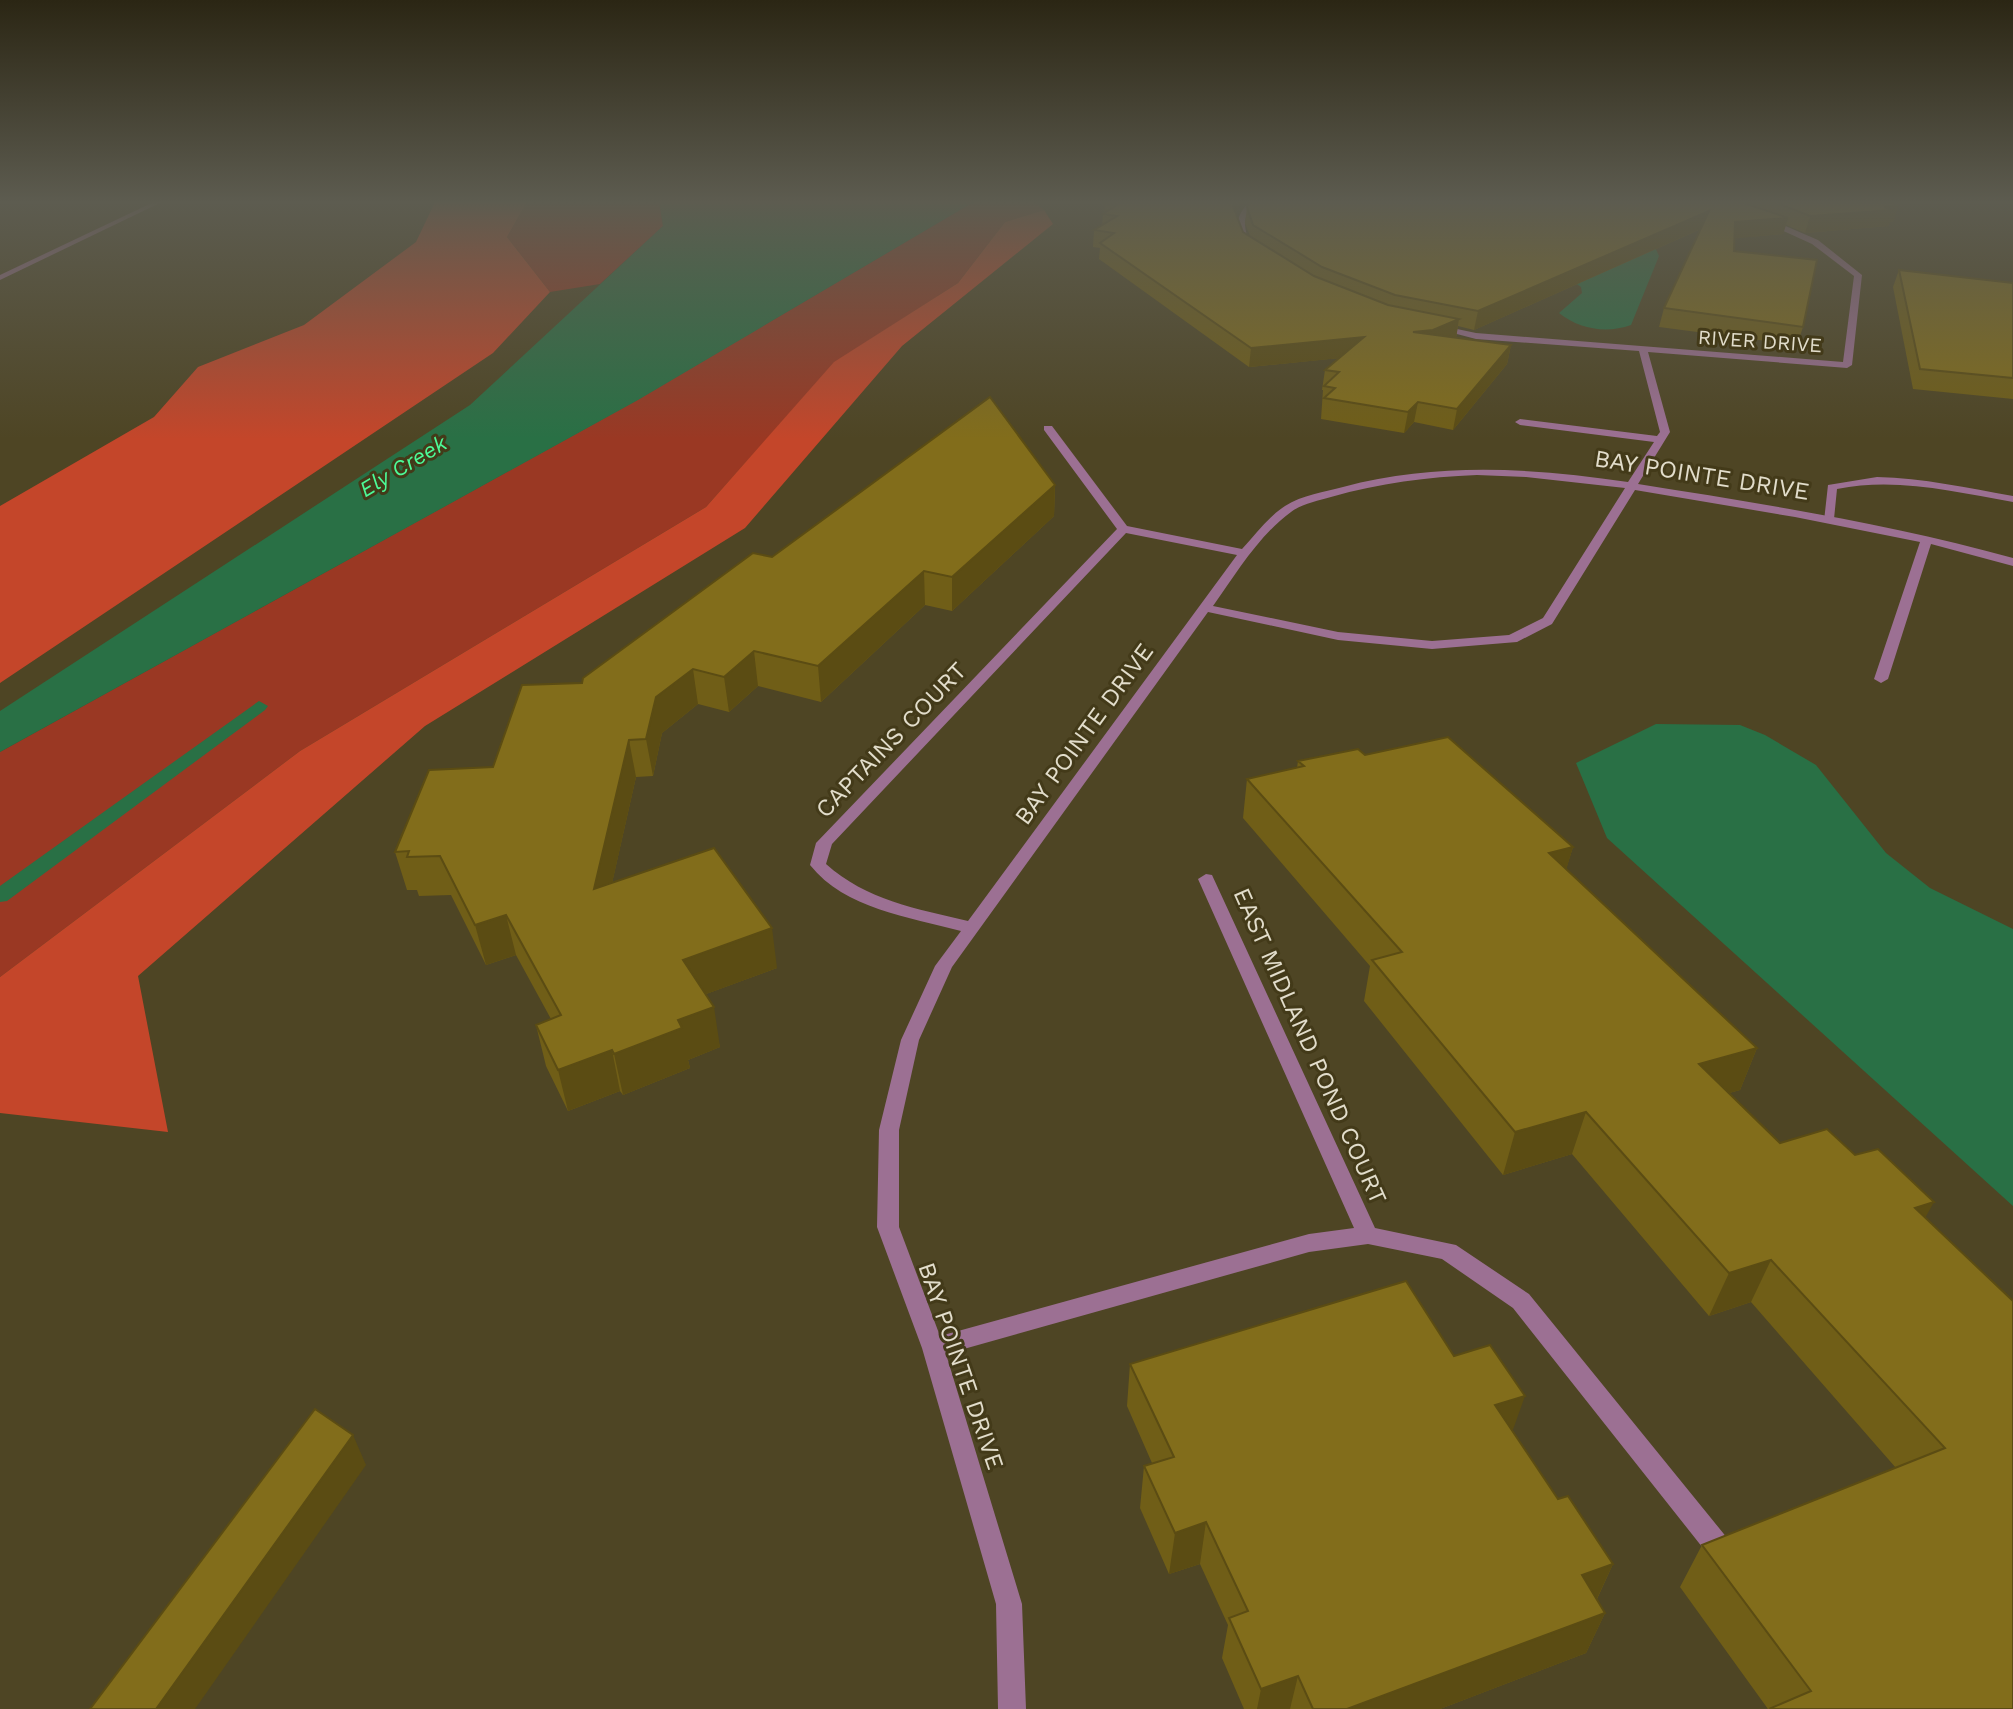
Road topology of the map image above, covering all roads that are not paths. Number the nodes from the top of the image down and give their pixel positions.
1 (1857, 280) edge
2 (1433, 327) edge
3 (1643, 351) junction
4 (1520, 422) dead end
5 (1048, 428) dead end
6 (1662, 440) junction
7 (1631, 486) junction
8 (2013, 499) edge
9 (1828, 519) junction
10 (1123, 529) junction
11 (1927, 539) junction
12 (1245, 553) junction
13 (2013, 562) edge
14 (1205, 608) junction
15 (1881, 679) dead end
16 (1206, 879) dead end
17 (972, 928) junction
18 (1368, 1235) junction
19 (933, 1348) junction
20 (1723, 1553) edge
21 (1012, 1709) edge

1 - 3 street, RIVER DRIVE
2 - 3 street, RIVER DRIVE
3 - 6 street
4 - 6 street
5 - 10 street
6 - 7 street
7 - 9 street, BAY POINTE DRIVE
7 - 12 street, BAY POINTE DRIVE
7 - 14 street
8 - 9 street
9 - 11 street, BAY POINTE DRIVE
10 - 12 street
10 - 17 street, CAPTAINS COURT
11 - 13 street, BAY POINTE DRIVE
11 - 15 street
12 - 14 street, BAY POINTE DRIVE
14 - 17 street, BAY POINTE DRIVE
16 - 18 street, EAST MIDLAND POND COURT
17 - 19 street, BAY POINTE DRIVE
18 - 19 street, EAST MIDLAND POND COURT
18 - 20 street, EAST MIDLAND POND COURT
19 - 21 street, BAY POINTE DRIVE

